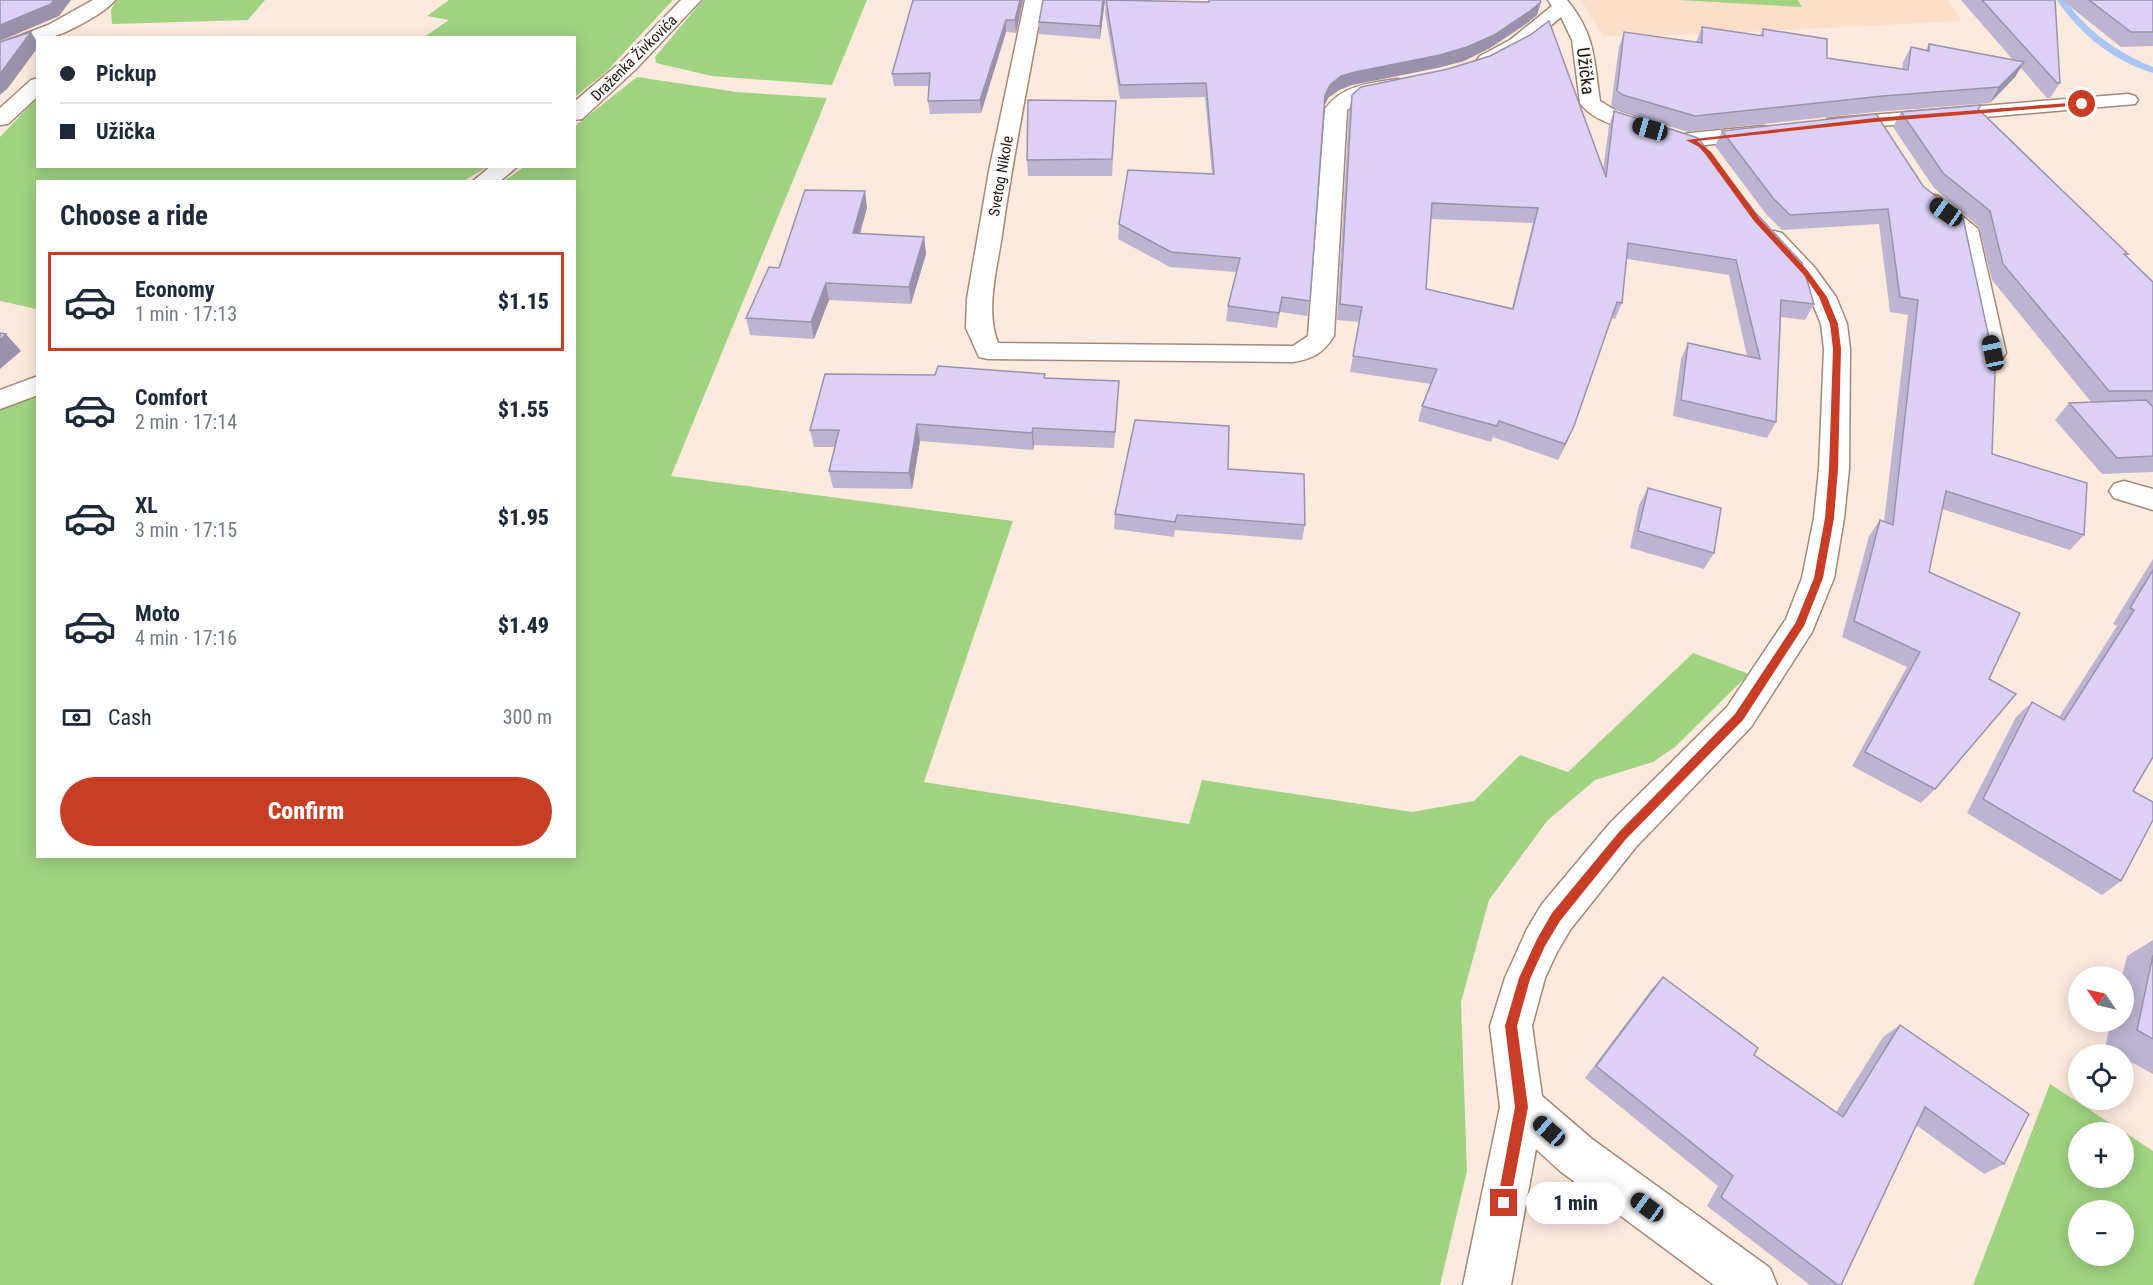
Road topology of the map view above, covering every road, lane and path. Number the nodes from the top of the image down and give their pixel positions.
1 (692, 0) edge
2 (1034, 0) edge
3 (100, 4) edge
4 (1559, 4) edge
5 (98, 29) dead end
6 (0, 49) edge
7 (1471, 67) edge
8 (1418, 80) edge
9 (36, 86) edge
10 (2128, 100) dead end
11 (576, 112) edge
12 (0, 119) edge
13 (1817, 126) edge
14 (1782, 130) edge
15 (1690, 140) junction
16 (504, 168) edge
17 (1720, 169) edge
18 (486, 180) edge
19 (1919, 188) edge
20 (1756, 220) edge
21 (1993, 353) edge
22 (36, 386) edge
23 (0, 400) edge
24 (2124, 491) dead end
25 (2153, 500) edge
26 (1522, 1107) junction
27 (1487, 1285) edge
28 (1754, 1285) edge

1 - 11 street, Draženka Živkovića
2 - 8 street, Svetog Nikole
3 - 5 street
3 - 6 street
4 - 7 street
4 - 15 street, Užička
9 - 12 street
10 - 13 street
14 - 15 street
15 - 17 street, Užička
16 - 18 street
19 - 21 street
20 - 26 street
22 - 23 street
24 - 25 street
26 - 27 street
26 - 28 street

